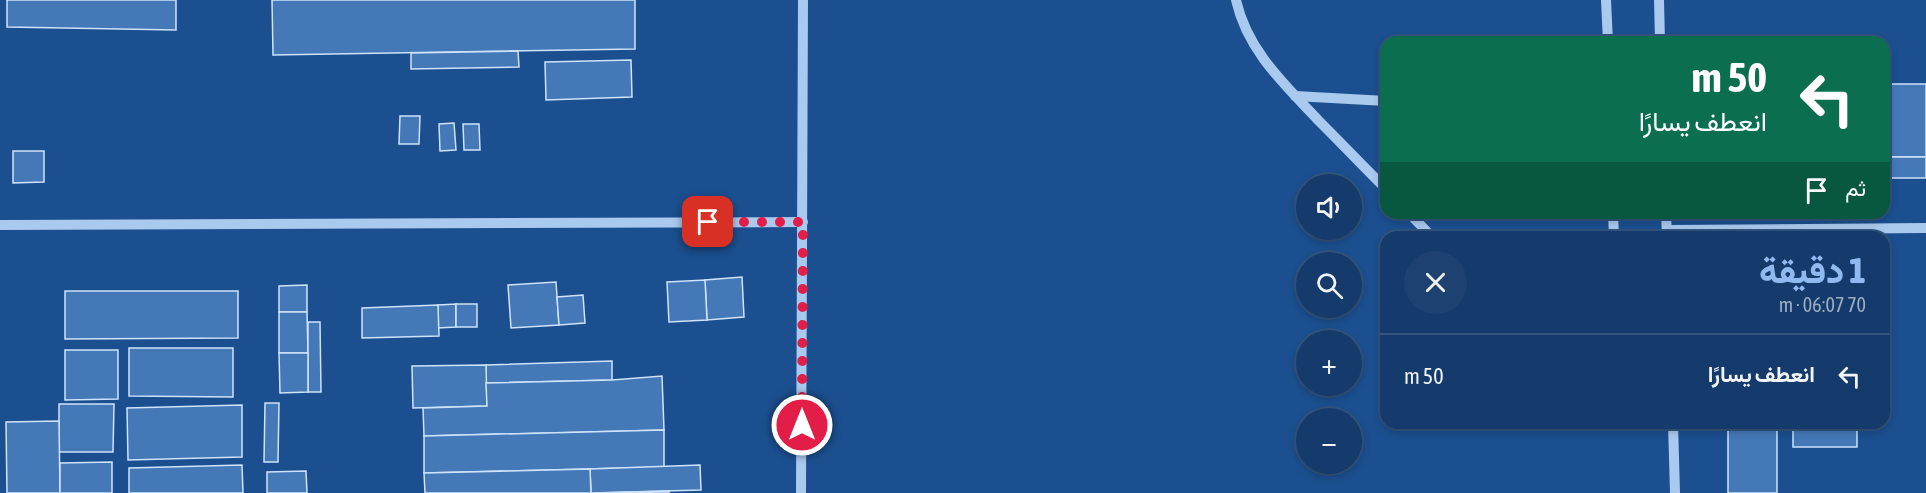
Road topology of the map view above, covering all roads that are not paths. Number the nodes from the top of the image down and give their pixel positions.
1 (803, 0) edge
2 (1236, 0) edge
3 (1606, 0) edge
4 (1659, 0) edge
5 (1608, 36) edge
6 (1660, 36) edge
7 (1295, 96) junction
8 (1380, 101) edge
9 (1380, 183) edge
10 (1415, 219) edge
11 (803, 222) junction
12 (0, 225) edge
13 (1926, 228) edge
14 (1426, 231) edge
15 (1796, 231) edge
16 (1673, 429) edge
17 (801, 493) edge
18 (1676, 493) edge

1 - 11 street
2 - 7 street
3 - 5 street
4 - 6 street
7 - 8 street
7 - 9 street
10 - 14 street
11 - 12 street
11 - 17 street
13 - 15 street
16 - 18 street

